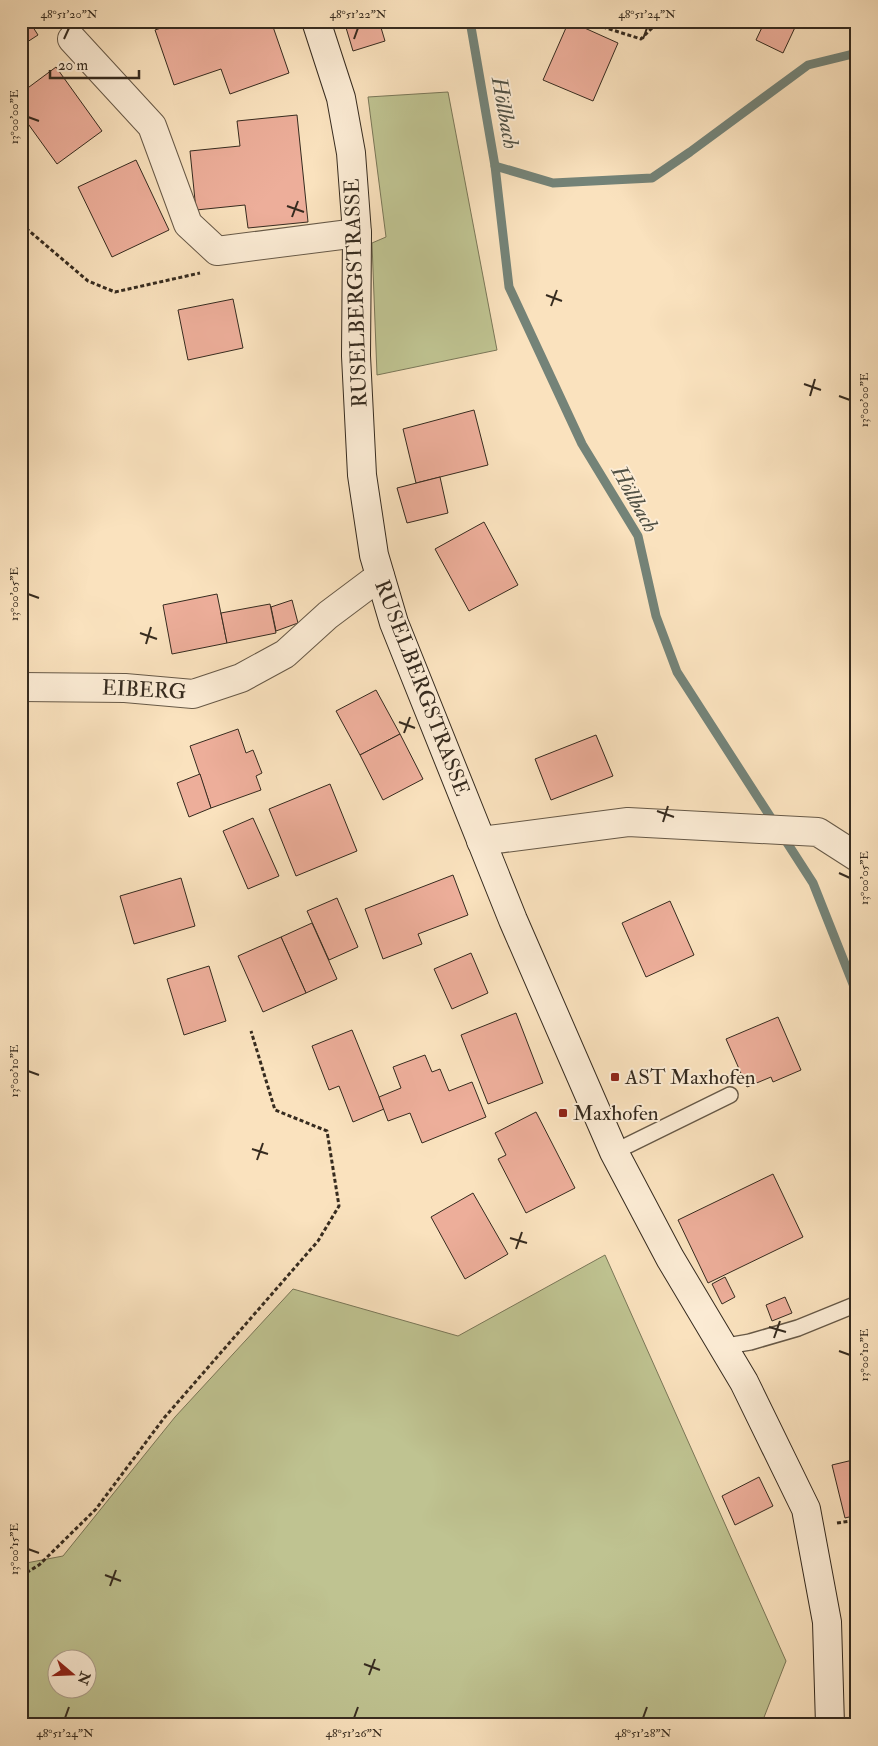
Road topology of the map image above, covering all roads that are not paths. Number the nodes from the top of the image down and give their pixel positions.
1 (316, 21) edge
2 (72, 40) dead end
3 (357, 233) junction
4 (380, 576) junction
5 (21, 687) edge
6 (481, 841) junction
7 (857, 857) edge
8 (730, 1095) dead end
9 (614, 1152) junction
10 (857, 1304) edge
11 (722, 1347) junction
12 (830, 1725) edge

1 - 3 main road, RUSELBERGSTRASSE
2 - 3 main road
3 - 4 main road, RUSELBERGSTRASSE
4 - 5 main road, EIBERG
4 - 6 main road, RUSELBERGSTRASSE
6 - 7 main road
6 - 9 main road, RUSELBERGSTRASSE
8 - 9 lane
9 - 11 main road, RUSELBERGSTRASSE
10 - 11 lane
11 - 12 main road, RUSELBERGSTRASSE

